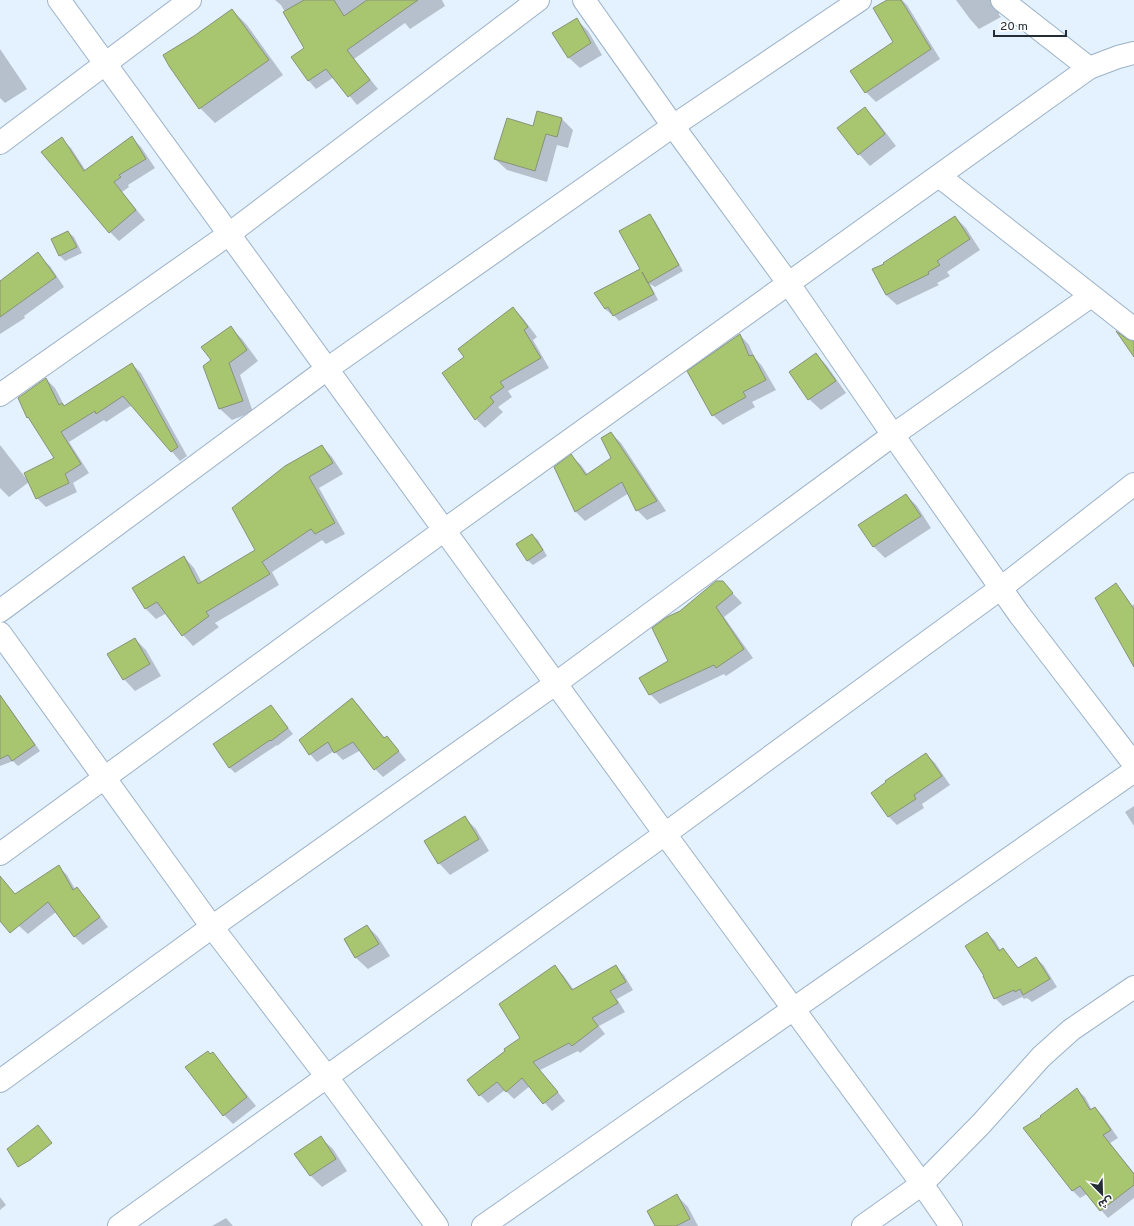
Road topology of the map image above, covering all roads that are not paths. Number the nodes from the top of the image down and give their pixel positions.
1 (59, 0) edge
2 (190, 0) edge
3 (538, 0) edge
4 (584, 0) edge
5 (860, 0) edge
6 (1002, 0) edge
7 (1134, 53) edge
8 (105, 63) junction
9 (1089, 68) junction
10 (674, 126) junction
11 (0, 143) edge
12 (939, 176) junction
13 (229, 234) junction
14 (789, 284) junction
15 (1091, 296) junction
16 (1134, 329) edge
17 (327, 369) junction
18 (0, 395) edge
19 (893, 435) junction
20 (1134, 484) edge
21 (444, 530) junction
22 (1001, 588) junction
23 (0, 611) edge
24 (0, 633) edge
25 (555, 684) junction
26 (1134, 764) edge
27 (1134, 771) edge
28 (104, 777) junction
29 (665, 834) junction
30 (0, 854) edge
31 (212, 927) junction
32 (1134, 987) edge
33 (794, 1008) junction
34 (327, 1077) junction
35 (0, 1081) edge
36 (922, 1184) junction
37 (119, 1226) edge
38 (437, 1226) edge
39 (483, 1226) edge
40 (863, 1226) edge
41 (951, 1226) edge

1 - 8 street
2 - 8 street
3 - 13 street
4 - 10 street
5 - 10 street
6 - 9 street
7 - 9 street
8 - 11 street
8 - 13 street
9 - 12 street
10 - 14 street
10 - 17 street
12 - 14 street
12 - 15 street
13 - 17 street
13 - 18 street
14 - 19 street
14 - 21 street
15 - 16 street
15 - 19 street
17 - 21 street
17 - 23 street
19 - 22 street
19 - 25 street
20 - 22 street
21 - 25 street
21 - 28 street
22 - 26 street
22 - 29 street
24 - 28 street
25 - 29 street
25 - 31 street
27 - 33 street
28 - 30 street
28 - 31 street
29 - 33 street
29 - 34 street
31 - 34 street
31 - 35 street
32 - 36 street
33 - 36 street
33 - 39 street
34 - 37 street
34 - 38 street
36 - 40 street
36 - 41 street

